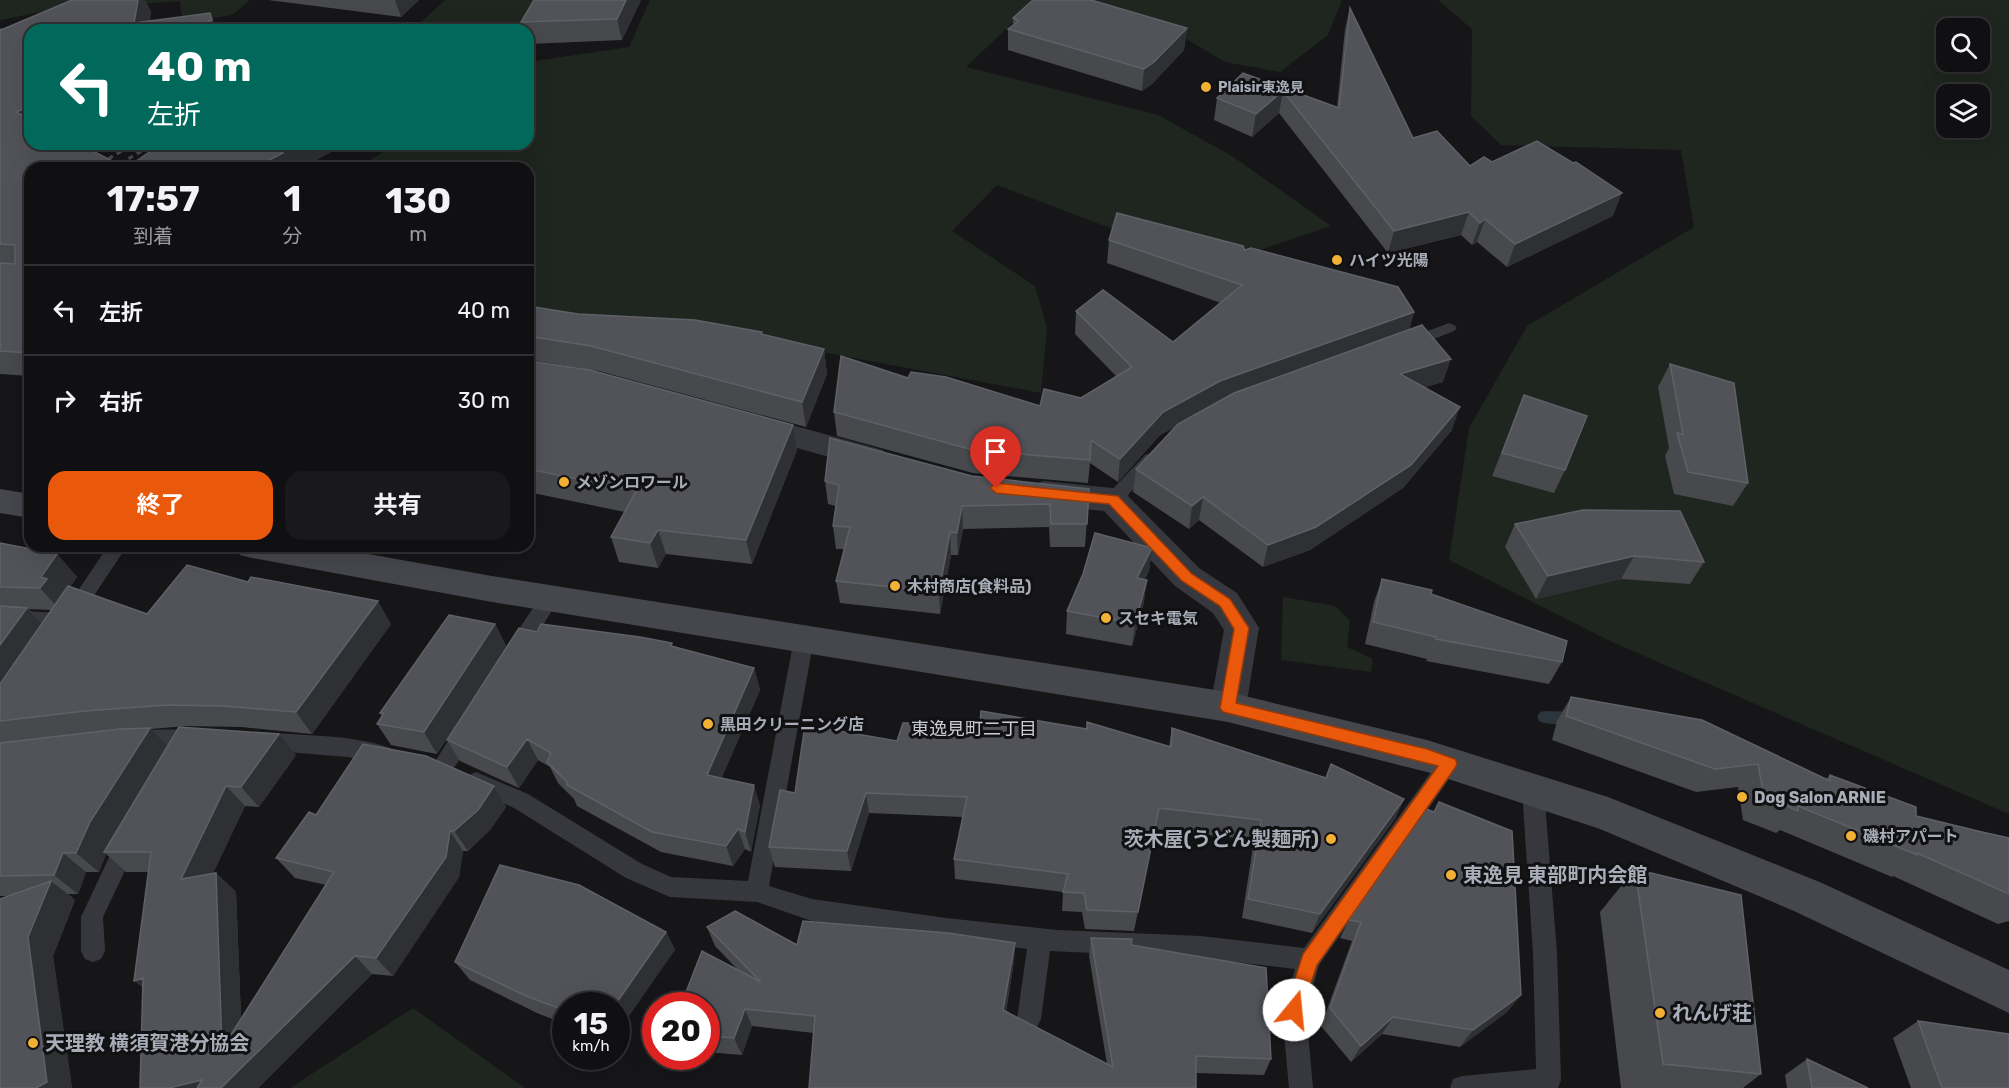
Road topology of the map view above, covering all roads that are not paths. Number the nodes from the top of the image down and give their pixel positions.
1 (1449, 328) dead end
2 (1392, 350) edge
3 (728, 418) edge
4 (1159, 450) edge
5 (896, 465) edge
6 (1020, 490) edge
7 (1113, 500) junction
8 (0, 501) edge
9 (24, 505) edge
10 (114, 552) edge
11 (286, 552) edge
12 (550, 598) junction
13 (0, 617) edge
14 (67, 621) junction
15 (804, 639) junction
16 (54, 640) edge
17 (503, 671) edge
18 (1228, 708) junction
19 (479, 709) edge
20 (213, 737) edge
21 (191, 738) junction
22 (236, 739) edge
23 (117, 741) edge
24 (180, 756) edge
25 (1449, 763) junction
26 (443, 766) junction
27 (1533, 790) junction
28 (140, 822) edge
29 (757, 892) junction
30 (1040, 939) junction
31 (93, 951) dead end
32 (1309, 960) junction
33 (2009, 992) edge
34 (1029, 1019) dead end
35 (1301, 1088) edge
36 (1462, 1088) edge

1 - 2 lane
3 - 5 street
4 - 7 lane
6 - 7 street
7 - 18 street
8 - 9 street
10 - 14 lane
11 - 12 street
12 - 15 street
12 - 17 lane
13 - 14 lane
14 - 16 lane
15 - 18 street
15 - 29 lane
18 - 25 street
19 - 26 lane
20 - 21 lane
21 - 23 lane
21 - 24 lane
22 - 26 lane
25 - 27 street
25 - 32 lane
26 - 29 lane
27 - 33 street
27 - 36 lane
28 - 31 lane
29 - 30 lane
30 - 32 lane
30 - 34 lane
32 - 35 lane

